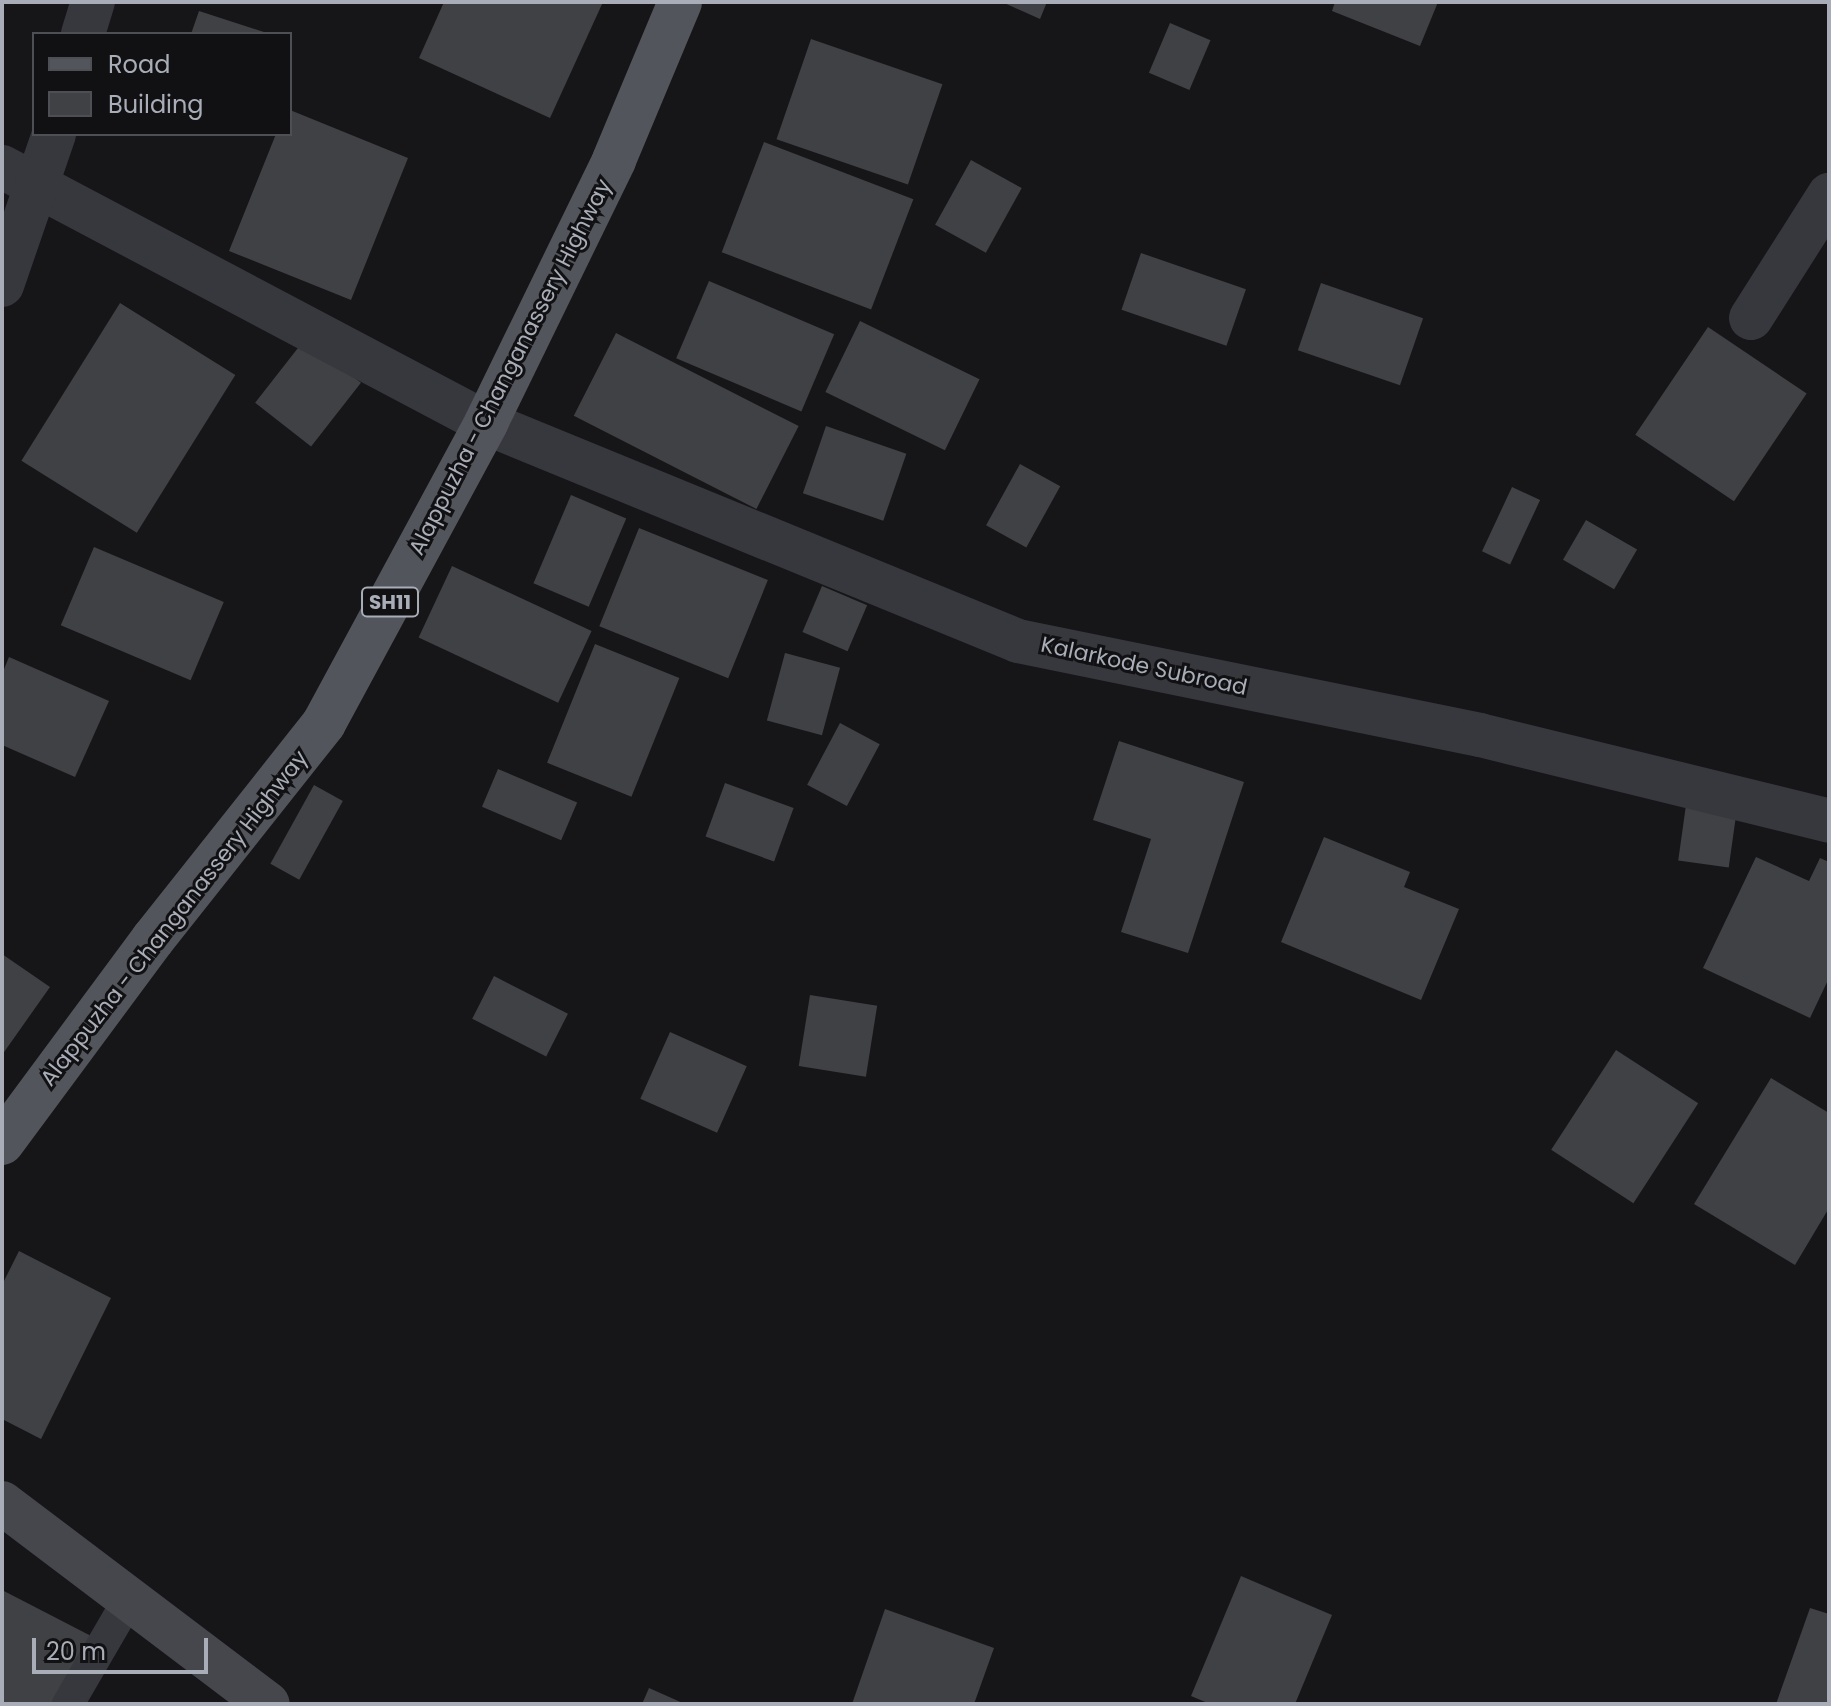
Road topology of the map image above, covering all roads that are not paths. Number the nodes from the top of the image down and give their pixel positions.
1 (93, 2) edge
2 (680, 2) edge
3 (84, 32) edge
4 (52, 136) edge
5 (20, 178) edge
6 (1829, 195) edge
7 (2, 285) edge
8 (1751, 318) dead end
9 (486, 423) junction
10 (1829, 821) edge
11 (2, 1143) edge
12 (2, 1503) edge
13 (129, 1599) junction
14 (68, 1704) edge
15 (268, 1704) edge

1 - 3 street
2 - 9 main road, Alappuzha - Changanassery Highway / SH11
4 - 5 street
5 - 7 street
5 - 9 street, Kalarkode Subroad
6 - 8 street
9 - 10 street, Kalarkode Subroad
9 - 11 main road, Alappuzha - Changanassery Highway / SH11
12 - 13 main road
13 - 14 lane
13 - 15 main road

